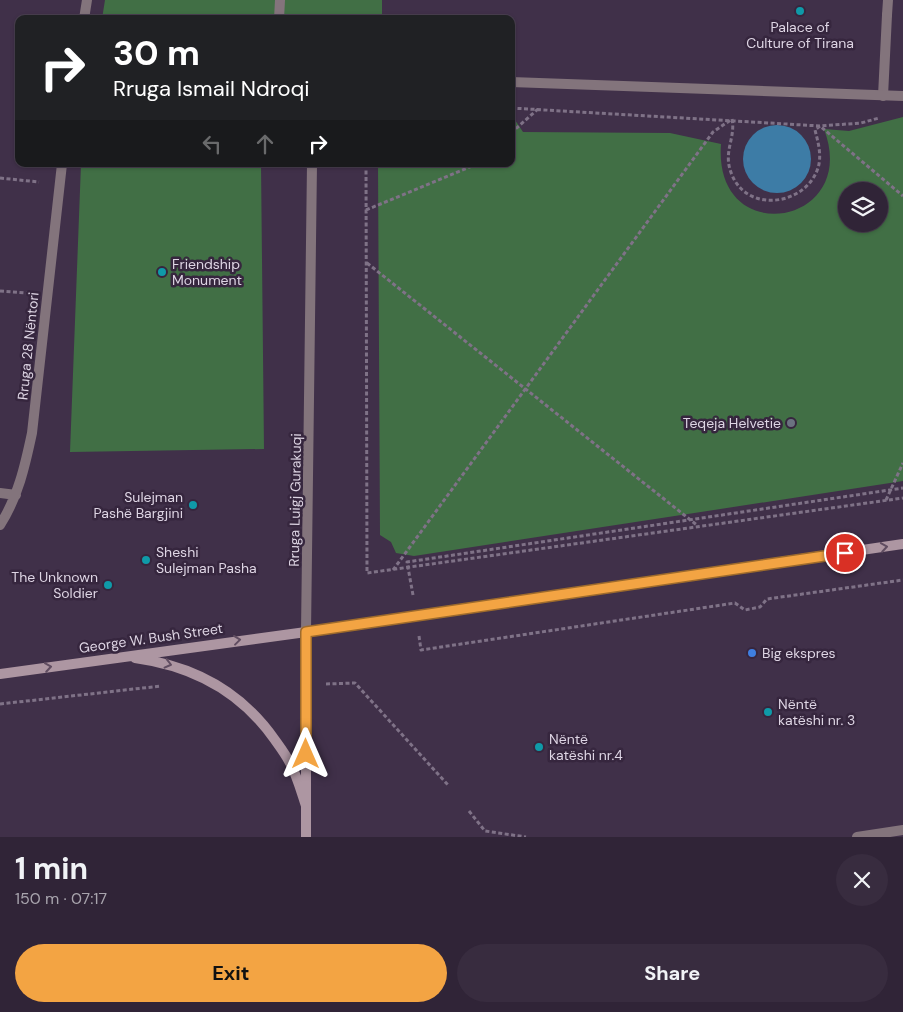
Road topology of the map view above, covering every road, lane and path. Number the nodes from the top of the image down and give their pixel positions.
1 (87, 0) edge
2 (280, 0) edge
3 (888, 0) edge
4 (85, 15) edge
5 (278, 15) edge
6 (515, 82) edge
7 (883, 96) junction
8 (903, 96) edge
9 (515, 108) edge
10 (538, 109) junction
11 (886, 115) dead end
12 (732, 119) junction
13 (820, 126) junction
14 (515, 129) edge
15 (62, 167) edge
16 (312, 167) edge
17 (366, 167) edge
18 (470, 167) edge
19 (0, 178) edge
20 (60, 185) junction
21 (903, 196) edge
22 (366, 210) junction
23 (367, 263) junction
24 (0, 291) edge
25 (47, 295) junction
26 (527, 389) junction
27 (903, 463) edge
28 (903, 488) edge
29 (891, 490) junction
30 (0, 493) edge
31 (16, 495) junction
32 (903, 498) edge
33 (886, 500) junction
34 (690, 520) junction
35 (0, 525) edge
36 (698, 526) junction
37 (903, 544) edge
38 (407, 562) dead end
39 (393, 571) junction
40 (903, 580) edge
41 (306, 632) junction
42 (421, 650) dead end
43 (120, 656) junction
44 (0, 674) edge
45 (306, 684) junction
46 (162, 686) dead end
47 (0, 704) edge
48 (448, 785) dead end
49 (306, 806) junction
50 (469, 811) dead end
51 (903, 830) edge
52 (486, 831) junction
53 (306, 837) edge
54 (483, 837) edge
55 (526, 837) edge
56 (857, 837) edge

1 - 4 street
2 - 5 street
3 - 7 street
6 - 7 street
7 - 8 street
9 - 10 path
10 - 12 path
10 - 14 path
11 - 13 path
12 - 13 path
12 - 13 path
12 - 26 path
13 - 21 path
15 - 20 street, Rruga 28 Nëntori
16 - 41 street, Rruga Luigj Gurakuqi
17 - 22 path
18 - 22 path
19 - 20 path
20 - 25 street, Rruga 28 Nëntori
22 - 23 path
23 - 26 path
23 - 39 path
24 - 25 path
25 - 31 street, Rruga 28 Nëntori
26 - 34 path
26 - 39 path
27 - 29 path
28 - 29 path
29 - 33 path
29 - 34 path
30 - 31 street
31 - 35 street, Rruga 28 Nëntori
32 - 33 path
33 - 36 path
34 - 36 path
34 - 38 path
36 - 39 path
41 -> 37 main road, George W. Bush Street
40 - 42 path
43 -> 41 main road, George W. Bush Street
41 - 45 main road, Rruga Luigj Gurakuqi
44 -> 43 main road, George W. Bush Street
43 -> 49 main road
45 - 48 path
45 - 49 main road, Rruga Luigj Gurakuqi
46 - 47 path
49 - 53 main road, Rruga Luigj Gurakuqi
50 - 52 path
51 - 56 street
52 - 54 path
52 - 55 path

